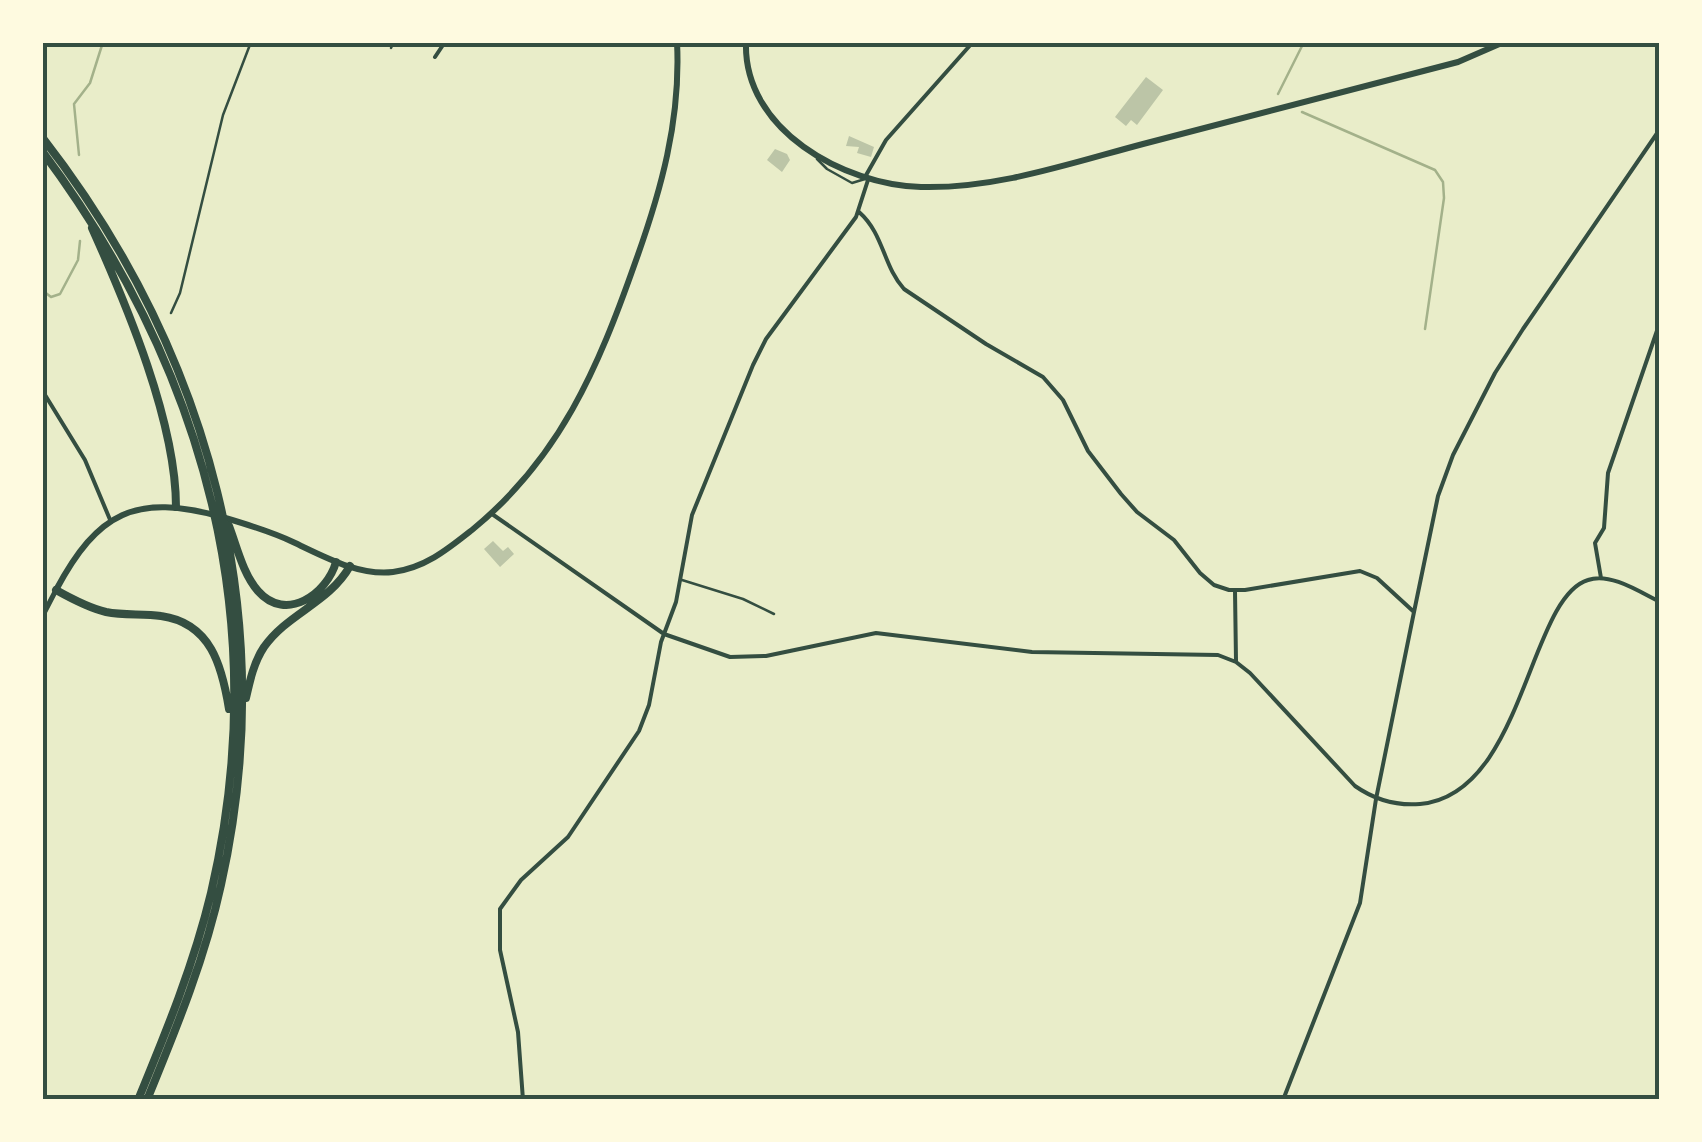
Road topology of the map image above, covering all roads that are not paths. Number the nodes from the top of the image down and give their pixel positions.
1 (445, 42) edge
2 (677, 42) edge
3 (746, 42) edge
4 (973, 42) edge
5 (1504, 42) edge
6 (434, 57) dead end
7 (1660, 129) edge
8 (42, 137) edge
9 (42, 151) edge
10 (867, 177) junction
11 (82, 206) junction
12 (859, 212) junction
13 (1660, 322) edge
14 (42, 390) edge
15 (220, 502) junction
16 (176, 507) junction
17 (492, 514) junction
18 (111, 522) junction
19 (336, 562) junction
20 (350, 566) junction
21 (1602, 578) junction
22 (680, 580) junction
23 (56, 590) junction
24 (1235, 591) junction
25 (1660, 602) edge
26 (1414, 612) junction
27 (774, 614) dead end
28 (42, 617) edge
29 (664, 634) junction
30 (1236, 662) junction
31 (242, 712) junction
32 (233, 732) junction
33 (1376, 799) junction
34 (138, 1100) edge
35 (147, 1100) edge
36 (523, 1100) edge
37 (1283, 1100) edge

1 - 6 street
2 - 17 main road
3 - 10 main road
4 - 10 street
5 - 10 main road
7 - 26 street
8 - 15 highway
9 - 11 highway
10 - 12 street
11 - 16 highway
11 - 32 highway
12 - 22 street
12 - 24 street
13 - 21 street
14 - 18 street
15 - 19 highway
15 - 31 highway
16 - 18 main road
16 - 19 main road
17 - 20 main road
17 - 29 street
18 - 23 main road
19 - 20 main road
20 - 31 highway
21 - 25 street
21 - 33 street
22 - 27 lane
22 - 29 street
23 - 28 street
23 - 32 highway
24 - 26 street
24 - 30 street
26 - 33 street
29 - 30 street
29 - 36 street
30 - 33 street
31 - 35 highway
32 - 34 highway
33 - 37 street

